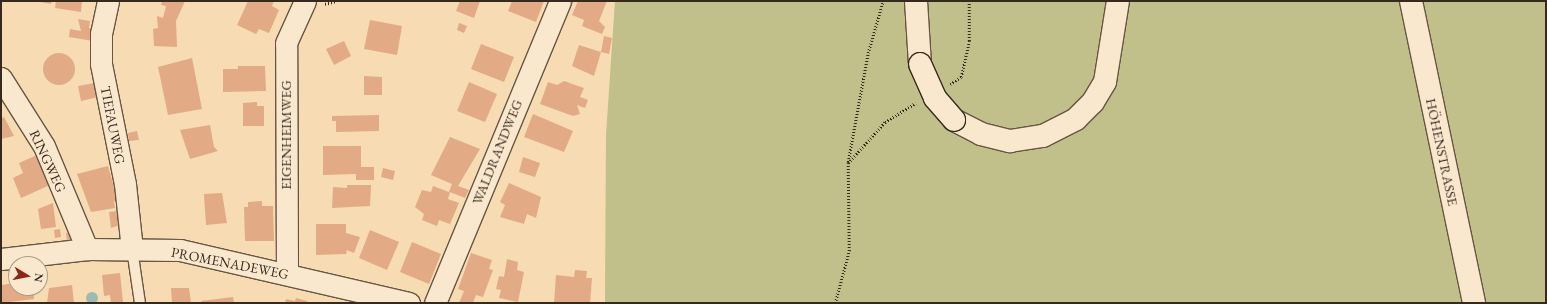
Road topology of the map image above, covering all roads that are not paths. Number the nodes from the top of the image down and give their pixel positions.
1 (108, 1) edge
2 (305, 1) edge
3 (560, 1) edge
4 (916, 1) edge
5 (1118, 1) edge
6 (1411, 1) edge
7 (1, 78) edge
8 (87, 249) junction
9 (132, 249) junction
10 (1, 259) edge
11 (287, 274) junction
12 (140, 303) edge
13 (409, 303) edge
14 (435, 303) edge
15 (1474, 303) edge

1 - 9 street, TIEFAUWEG
2 - 11 street, EIGENHEIMWEG
3 - 14 street, WALDRANDWEG
4 - 5 street, bridge
6 - 15 street, HÖHENSTRASSE
7 - 8 street, RINGWEG
8 - 9 street, PROMENADEWEG
8 - 10 street, PROMENADEWEG
9 - 11 street, PROMENADEWEG
9 - 12 lane
11 - 13 street, PROMENADEWEG

